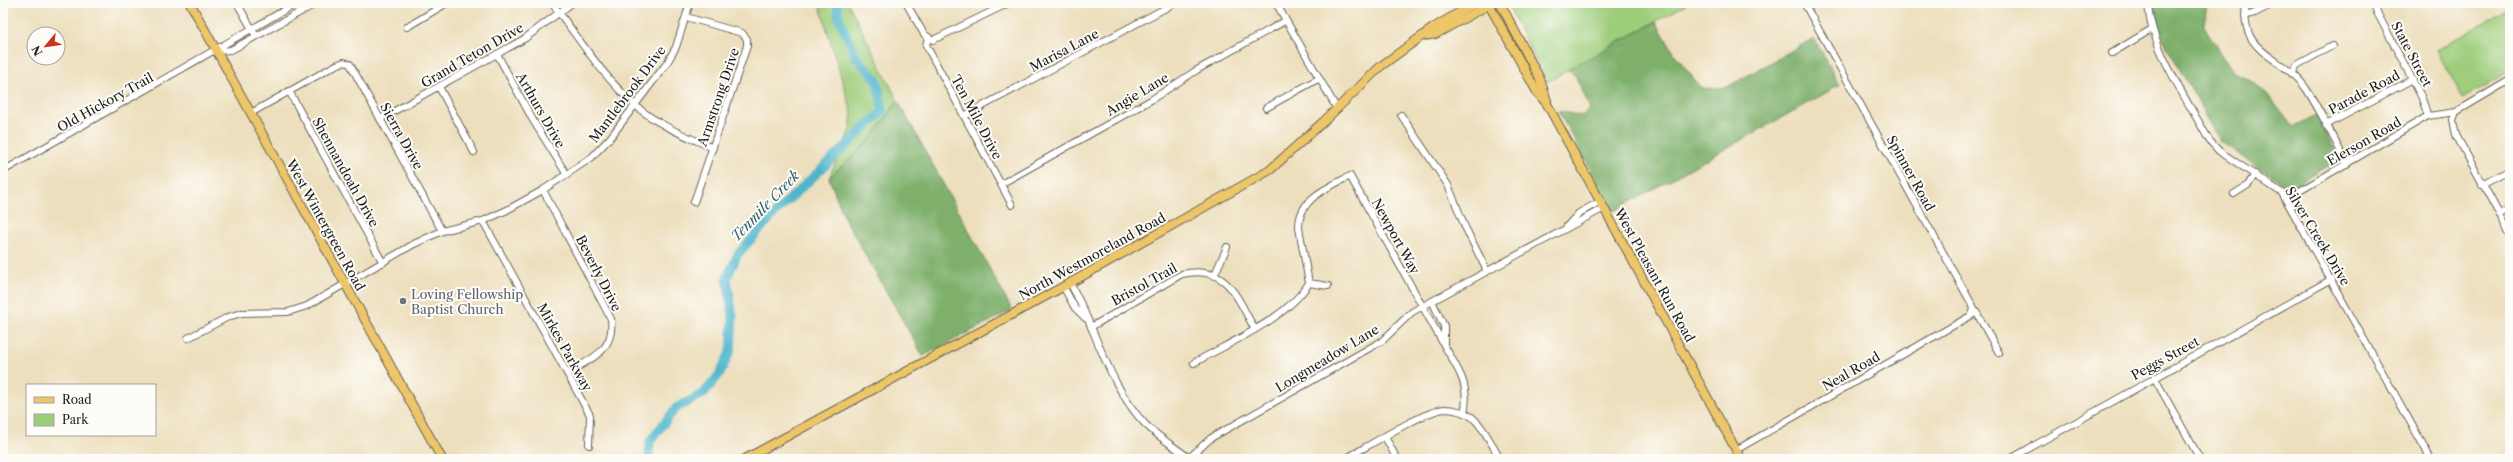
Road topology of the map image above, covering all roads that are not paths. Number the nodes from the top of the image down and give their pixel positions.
1 (190, 3) edge
2 (237, 3) edge
3 (298, 3) edge
4 (447, 3) edge
5 (552, 3) edge
6 (572, 3) edge
7 (690, 3) edge
8 (906, 3) edge
9 (1009, 3) edge
10 (1175, 3) edge
11 (1276, 3) edge
12 (1475, 3) edge
13 (1500, 3) edge
14 (1804, 3) edge
15 (2148, 3) edge
16 (2246, 3) edge
17 (2274, 3) edge
18 (2372, 3) edge
19 (313, 4) edge
20 (1490, 4) edge
21 (560, 13) junction
22 (2245, 16) junction
23 (686, 17) junction
24 (1285, 21) junction
25 (408, 27) dead end
26 (251, 29) junction
27 (2152, 29) junction
28 (256, 36) junction
29 (1424, 36) junction
30 (930, 39) junction
31 (2332, 46) dead end
32 (217, 51) junction
33 (2112, 53) dead end
34 (497, 54) junction
35 (2292, 74) junction
36 (1318, 78) junction
37 (2413, 79) junction
38 (2510, 80) edge
39 (439, 87) junction
40 (289, 91) junction
41 (1547, 104) junction
42 (635, 106) junction
43 (1266, 108) dead end
44 (1337, 109) junction
45 (2456, 112) junction
46 (251, 113) junction
47 (1401, 115) dead end
48 (964, 116) junction
49 (2428, 116) junction
50 (380, 119) junction
51 (2326, 125) junction
52 (712, 148) junction
53 (474, 152) dead end
54 (2347, 164) junction
55 (2510, 170) edge
56 (3, 171) edge
57 (2255, 174) junction
58 (567, 175) junction
59 (1001, 184) junction
60 (2482, 185) junction
61 (543, 190) junction
62 (2234, 194) dead end
63 (2286, 199) junction
64 (694, 202) dead end
65 (1012, 204) dead end
66 (1603, 204) junction
67 (2510, 209) edge
68 (2499, 215) junction
69 (483, 221) junction
70 (442, 231) junction
71 (2510, 234) edge
72 (1226, 247) dead end
73 (383, 263) junction
74 (1487, 270) junction
75 (1215, 274) junction
76 (2332, 279) junction
77 (1309, 283) junction
78 (345, 284) junction
79 (1066, 285) junction
80 (1328, 286) dead end
81 (1432, 301) junction
82 (1423, 306) junction
83 (1974, 309) junction
84 (1444, 326) junction
85 (1091, 327) junction
86 (1254, 328) junction
87 (1435, 331) junction
88 (188, 338) dead end
89 (1444, 345) junction
90 (1999, 353) dead end
91 (1194, 363) dead end
92 (567, 373) junction
93 (2154, 377) junction
94 (1464, 413) junction
95 (1385, 437) junction
96 (589, 445) dead end
97 (1736, 450) junction
98 (1188, 458) edge
99 (442, 459) edge
100 (745, 459) edge
101 (1344, 459) edge
102 (1397, 459) edge
103 (1500, 459) edge
104 (1741, 459) edge
105 (2010, 459) edge
106 (2200, 459) edge
107 (2431, 459) edge

1 - 32 main road, West Wintergreen Road
2 - 26 street
3 - 26 street
4 - 25 street
5 - 21 street
6 - 21 street, Grand Teton Drive
7 - 23 street, Mantlebrook Drive
8 - 30 street, Ten Mile Drive
9 - 30 street
10 - 48 street, Marisa Lane
11 - 24 street
12 - 29 main road, North Westmoreland Road
13 - 41 main road, West Pleasant Run Road
14 - 83 street, Spinner Road
15 - 27 street, Silver Creek Drive
16 - 22 street
17 - 22 street
18 - 37 street, State Street
19 - 28 street
20 - 29 main road, North Westmoreland Road
20 - 41 main road, West Pleasant Run Road
21 - 34 street, Grand Teton Drive
21 - 42 street
22 - 35 street
23 - 42 street, Mantlebrook Drive
23 - 52 street, Armstrong Drive
24 - 36 street
24 - 59 street, Angie Lane
26 - 28 street
26 - 32 street
27 - 33 street
27 - 57 street, Silver Creek Drive
28 - 32 street
29 - 44 main road, North Westmoreland Road
30 - 48 street, Ten Mile Drive
31 - 35 street
32 - 46 main road, West Wintergreen Road
32 - 56 street, Old Hickory Trail
34 - 39 street, Grand Teton Drive
34 - 58 street, Arthurs Drive
35 - 51 street
36 - 43 street
36 - 44 street
37 - 49 street, State Street
37 - 51 street, Parade Road
38 - 45 street
39 - 50 street, Grand Teton Drive
39 - 53 street
40 - 46 street
40 - 50 street, Sierra Drive
40 - 73 street, Shennandoah Drive
41 - 66 main road, West Pleasant Run Road
42 - 52 street
42 - 58 street, Mantlebrook Drive
44 - 79 main road, North Westmoreland Road
45 - 49 street, Elerson Road
45 - 60 street
46 - 78 main road, West Wintergreen Road
47 - 74 street
48 - 59 street, Ten Mile Drive
49 - 54 street, Elerson Road
50 - 70 street, Sierra Drive
51 - 54 street
52 - 64 street, Armstrong Drive
54 - 63 street, Elerson Road
55 - 60 street
57 - 62 street
57 - 63 street, Silver Creek Drive
58 - 61 street, Mantlebrook Drive
59 - 65 street, Ten Mile Drive
60 - 68 street
61 - 69 street, Mantlebrook Drive
61 - 92 street, Beverly Drive
63 - 76 street, Silver Creek Drive
66 - 74 street, Longmeadow Lane
66 - 97 main road, West Pleasant Run Road
67 - 68 street
68 - 71 street
69 - 70 street, Mantlebrook Drive
69 - 92 street, Mirkes Parkway
70 - 73 street, Mantlebrook Drive
72 - 75 street
73 - 78 street, Mantlebrook Drive
74 - 81 street, Longmeadow Lane
75 - 85 street, Bristol Trail
75 - 86 street
76 - 93 street, Peggs Street
76 - 107 street, Silver Creek Drive
77 - 80 street
77 - 82 street, Newport Way
77 - 86 street
78 - 88 street, Mantlebrook Drive
78 - 99 main road, West Wintergreen Road
79 - 85 street
79 - 100 main road, North Westmoreland Road
81 - 82 street, Longmeadow Lane
81 - 84 street
82 - 87 street, Newport Way
82 - 98 street, Longmeadow Lane
83 - 90 street, Spinner Road
83 - 97 street, Neal Road
84 - 87 street
84 - 89 street
85 - 98 street
86 - 91 street
87 - 89 street, Newport Way
89 - 94 street, Newport Way
92 - 96 street, Mirkes Parkway
93 - 105 street, Peggs Street
93 - 106 street
94 - 95 street
94 - 103 street
95 - 101 street
95 - 102 street
97 - 104 main road, West Pleasant Run Road

